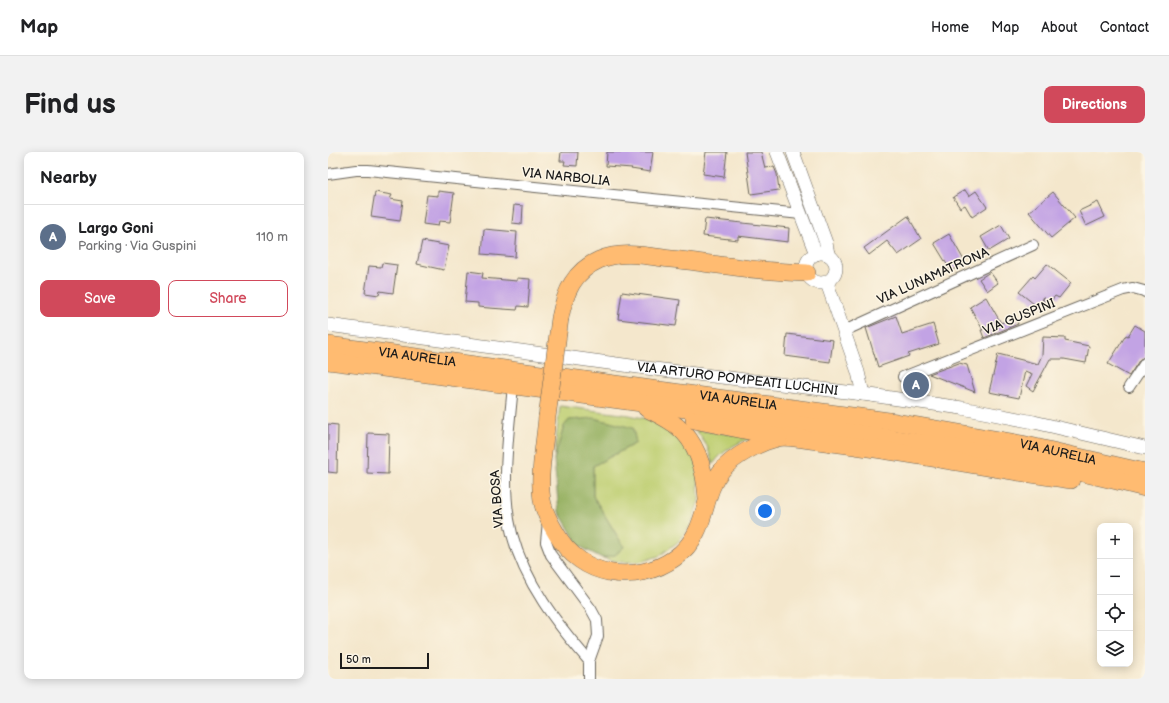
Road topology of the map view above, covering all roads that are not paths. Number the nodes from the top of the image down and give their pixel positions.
1 (778, 152) edge
2 (794, 152) edge
3 (328, 174) edge
4 (801, 214) junction
5 (1033, 245) dead end
6 (822, 254) junction
7 (807, 274) junction
8 (827, 283) junction
9 (1145, 292) edge
10 (328, 324) edge
11 (844, 331) junction
12 (328, 345) edge
13 (328, 361) edge
14 (1145, 363) edge
15 (903, 377) dead end
16 (513, 385) junction
17 (1129, 387) dead end
18 (863, 394) junction
19 (637, 403) junction
20 (779, 437) junction
21 (1145, 448) edge
22 (1145, 472) edge
23 (1145, 488) edge
24 (1145, 492) edge
25 (707, 498) junction
26 (548, 519) junction
27 (589, 661) junction
28 (589, 679) edge

1 - 4 street
2 - 6 street
3 - 4 street, VIA NARBOLIA
4 - 6 street
5 - 11 street, VIA LUNAMATRONA
6 - 7 street
6 - 8 street
7 - 8 street
7 - 26 highway, bridge
8 - 11 street
9 - 15 street, VIA GUSPINI
10 - 18 street, VIA ARTURO POMPEATI LUCHINI
11 - 18 street
12 - 22 highway, VIA AURELIA
13 - 16 highway, VIA AURELIA
14 - 17 street
16 - 19 highway, VIA AURELIA
16 - 27 street, VIA BOSA
18 - 21 street, VIA ARTURO POMPEATI LUCHINI
19 - 20 highway
19 - 23 highway, VIA AURELIA
19 - 25 highway
20 - 24 highway
20 - 25 highway
25 - 26 highway
26 - 27 street
27 - 28 street

